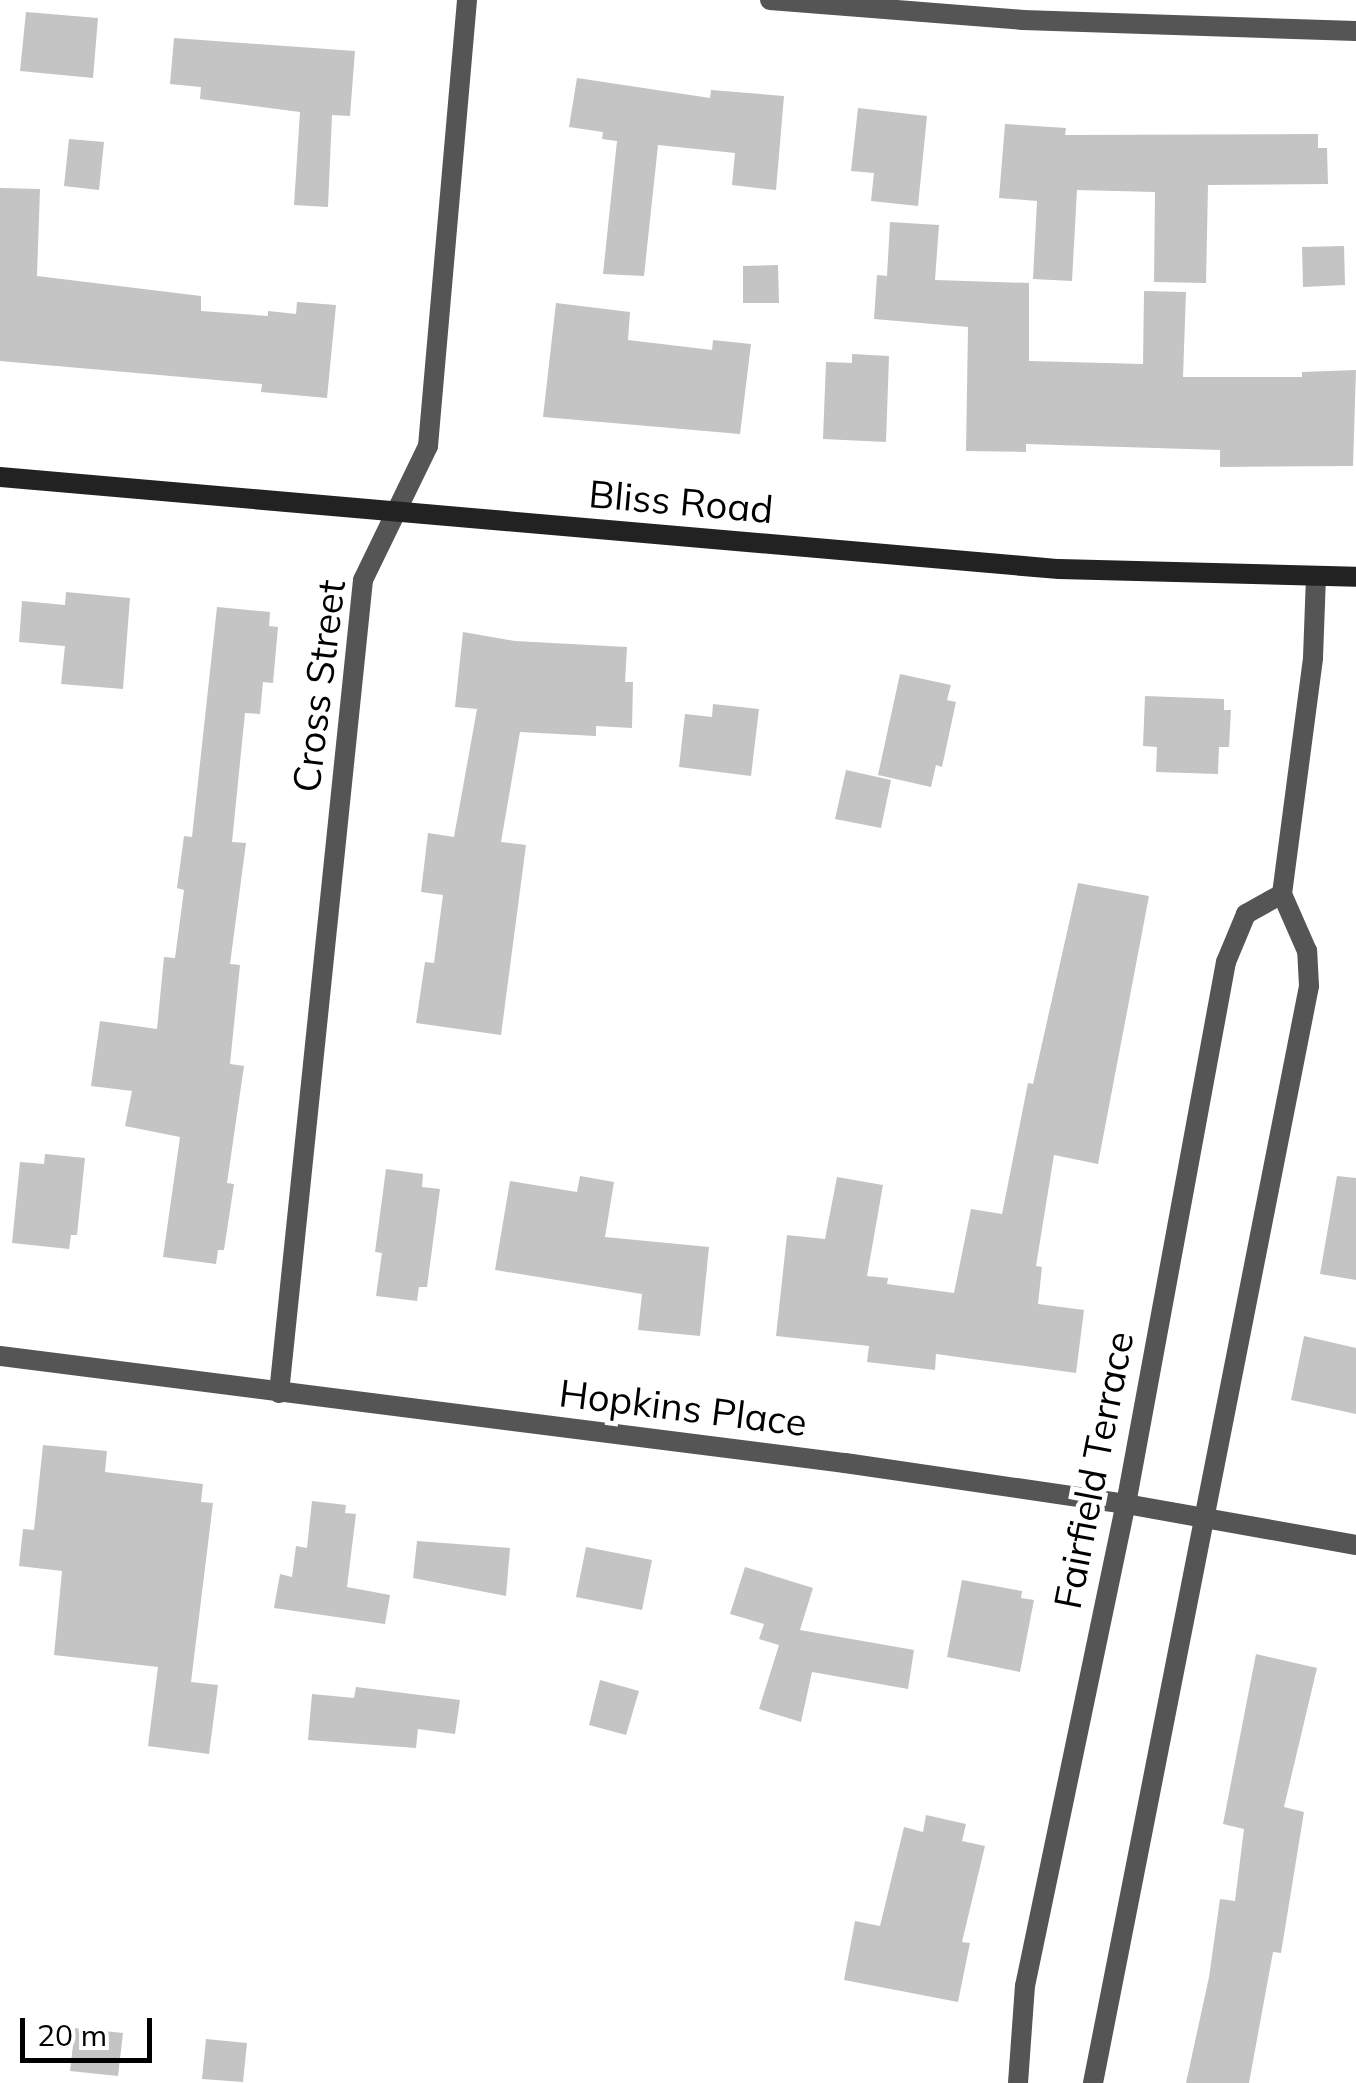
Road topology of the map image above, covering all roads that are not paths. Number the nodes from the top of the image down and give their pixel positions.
1 (467, 0) edge
2 (770, 0) edge
3 (1356, 30) edge
4 (0, 478) edge
5 (396, 512) junction
6 (1316, 576) junction
7 (1356, 577) edge
8 (1282, 894) junction
9 (0, 1356) edge
10 (279, 1394) junction
11 (1126, 1504) junction
12 (1203, 1516) junction
13 (1356, 1545) edge
14 (1018, 2083) edge
15 (1093, 2083) edge

1 - 5 street, Cross Street
2 - 3 street
4 - 5 main road, Bliss Road
5 - 6 main road, Bliss Road
5 - 10 street, Cross Street
6 - 7 main road, Bliss Road
6 - 8 street
8 - 11 street, Fairfield Terrace
8 - 12 street
9 - 10 street, Hopkins Place
10 - 11 street, Hopkins Place
11 - 12 street, Hopkins Place
11 - 14 street, Fairfield Terrace
12 - 13 street, Hopkins Place
12 - 15 street

